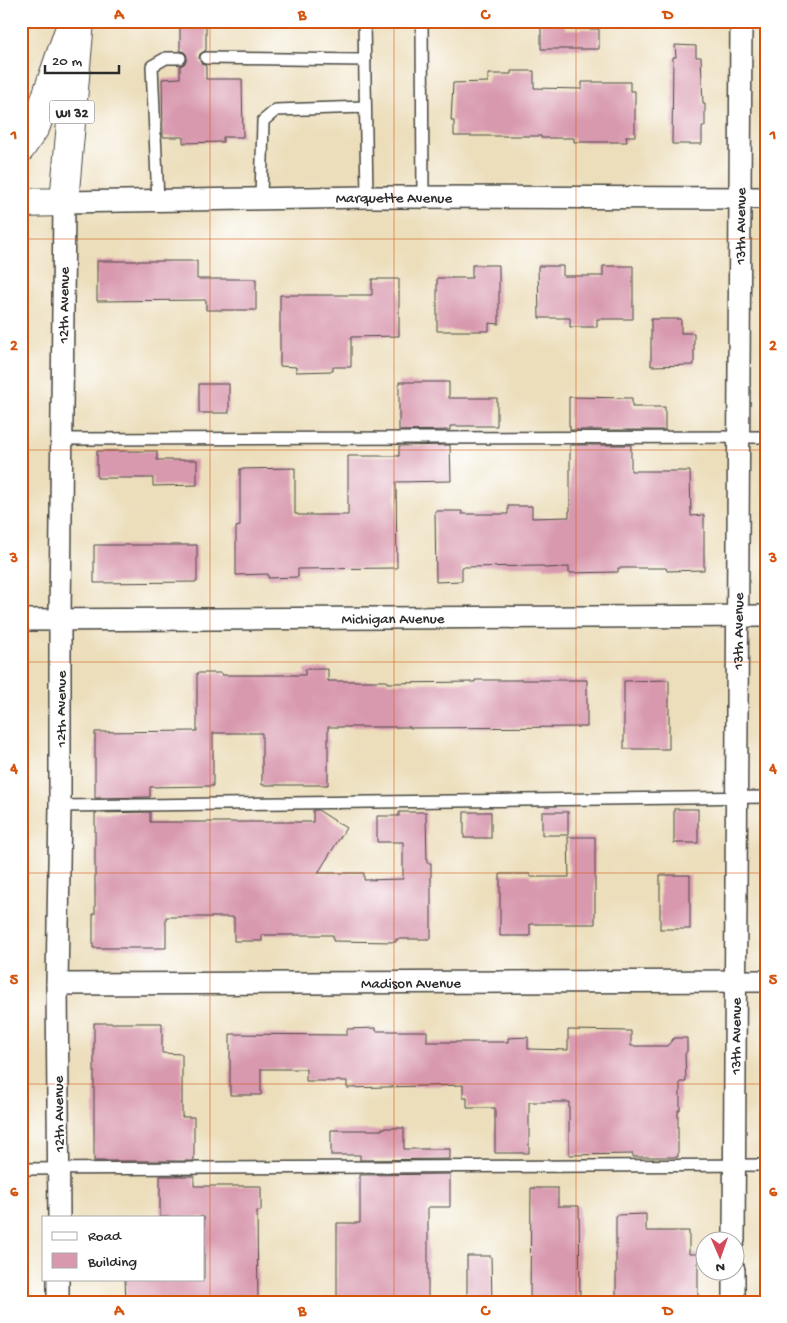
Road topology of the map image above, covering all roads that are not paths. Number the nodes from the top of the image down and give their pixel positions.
1 (72, 21) edge
2 (80, 21) edge
3 (364, 21) edge
4 (422, 21) edge
5 (741, 21) edge
6 (180, 58) dead end
7 (206, 58) dead end
8 (365, 60) junction
9 (365, 107) junction
10 (21, 148) edge
11 (367, 197) junction
12 (423, 197) junction
13 (740, 198) junction
14 (766, 198) edge
15 (261, 199) junction
16 (158, 201) junction
17 (64, 202) junction
18 (21, 203) edge
19 (738, 437) junction
20 (766, 437) edge
21 (62, 439) junction
22 (766, 616) edge
23 (738, 617) junction
24 (60, 619) junction
25 (21, 620) edge
26 (736, 797) junction
27 (766, 797) edge
28 (60, 806) junction
29 (736, 981) junction
30 (766, 981) edge
31 (57, 984) junction
32 (735, 1165) junction
33 (766, 1165) edge
34 (21, 1169) edge
35 (59, 1169) junction
36 (59, 1216) edge
37 (734, 1230) edge
38 (58, 1280) edge
39 (734, 1280) edge
40 (58, 1302) edge
41 (734, 1302) edge

1 - 10 main road, WI 32
2 - 17 main road, WI 32
3 - 8 lane
4 - 12 lane
5 - 13 street, 13th Avenue
6 - 16 lane
7 - 8 lane
8 - 9 lane
9 - 11 lane
9 - 15 lane
11 - 12 street, Marquette Avenue
11 - 15 street, Marquette Avenue
12 - 13 street, Marquette Avenue
13 - 14 street, Marquette Avenue
13 - 19 street, 13th Avenue
15 - 16 street, Marquette Avenue
16 - 17 street, Marquette Avenue
17 - 18 main road, Marquette Avenue
17 - 21 street, 12th Avenue
19 - 20 lane
19 - 21 lane
19 - 23 street, 13th Avenue
21 - 24 street, 12th Avenue
22 - 23 street, Michigan Avenue
23 - 24 street, Michigan Avenue
23 - 26 street, 13th Avenue
24 - 25 street, Michigan Avenue
24 - 28 street, 12th Avenue
26 - 27 lane
26 - 28 lane
26 - 29 street, 13th Avenue
28 - 31 street, 12th Avenue
29 - 30 street, Madison Avenue
29 - 31 street, Madison Avenue
29 - 32 street, 13th Avenue
31 - 35 street, 12th Avenue
32 - 33 lane
32 - 35 lane
32 - 37 street, 13th Avenue
34 - 35 lane
35 - 36 street, 12th Avenue
38 - 40 street
39 - 41 street

